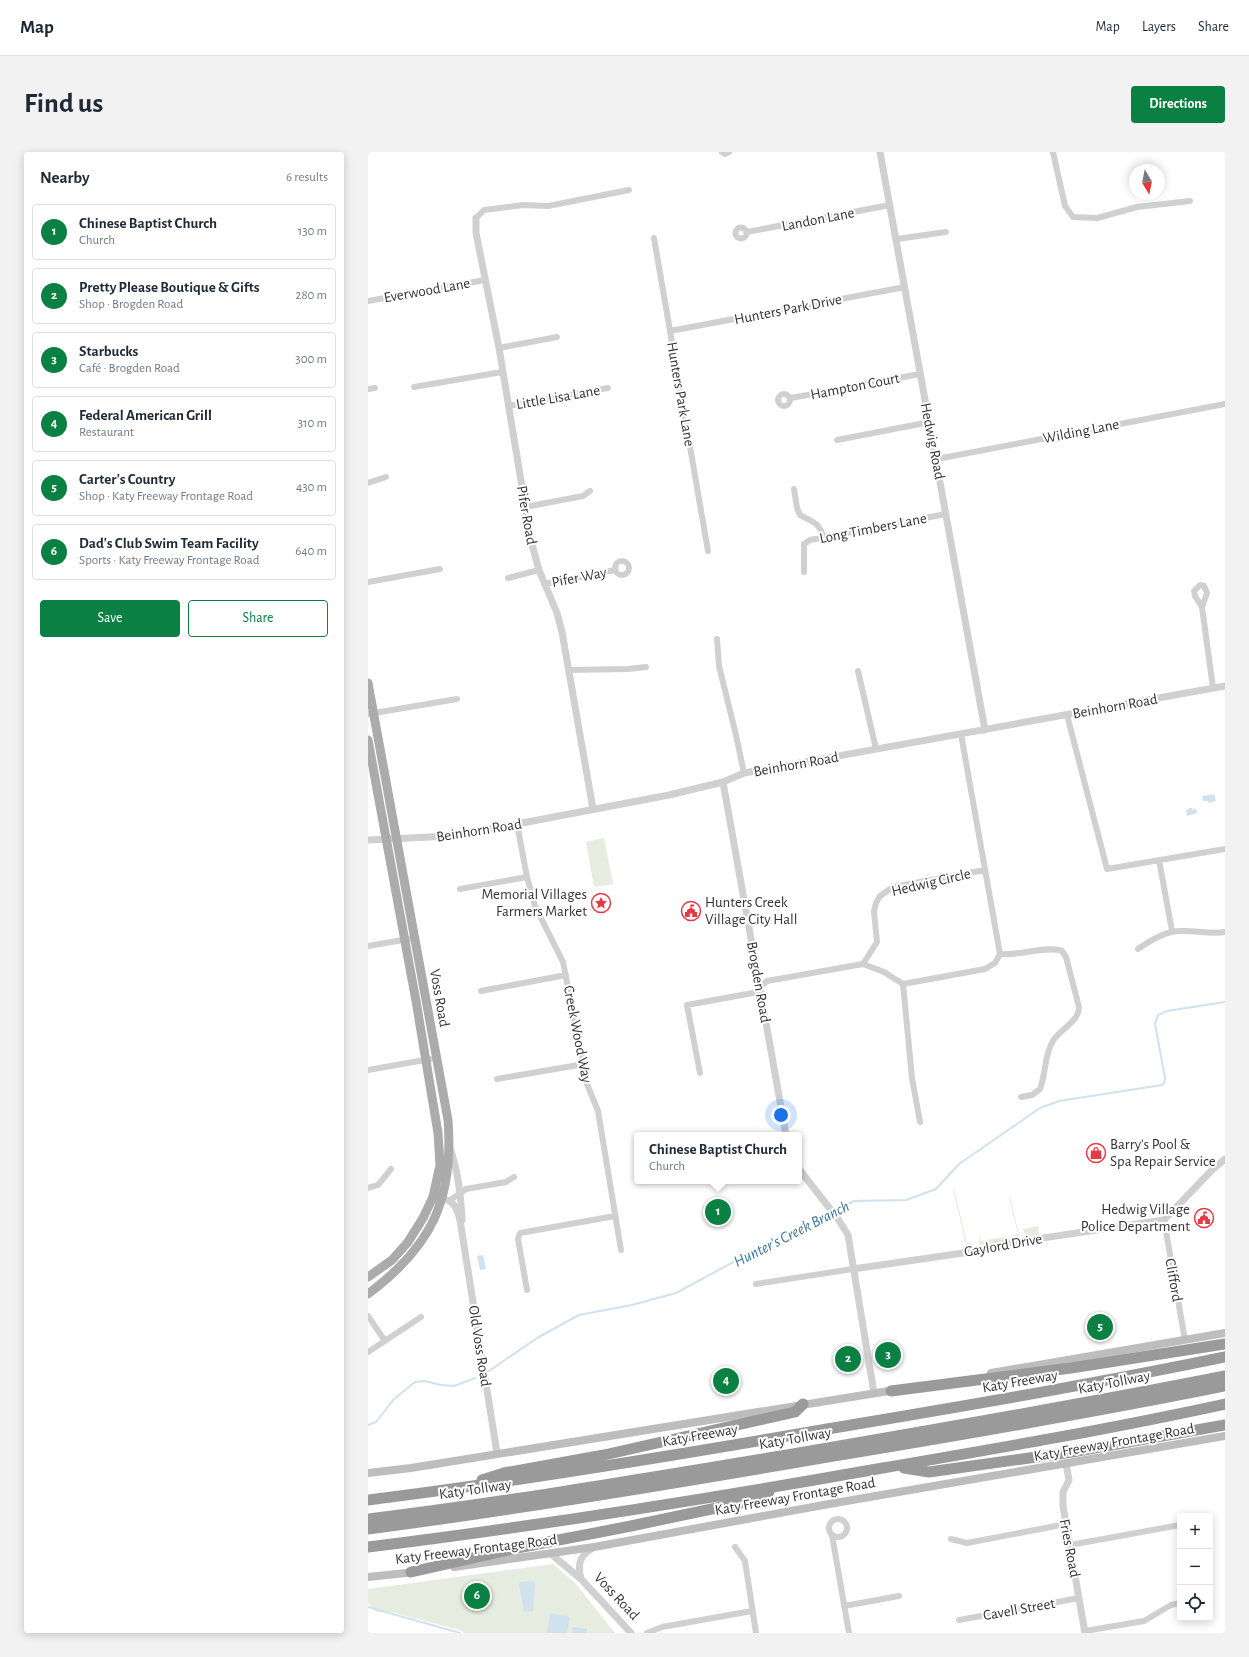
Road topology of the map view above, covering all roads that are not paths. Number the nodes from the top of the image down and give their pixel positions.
1 (722, 152) edge
2 (729, 152) edge
3 (880, 152) edge
4 (1053, 152) edge
5 (629, 190) dead end
6 (1190, 201) dead end
7 (890, 205) junction
8 (476, 218) joint
9 (747, 232) dead end
10 (946, 232) dead end
11 (654, 238) dead end
12 (897, 239) junction
13 (485, 280) junction
14 (905, 287) junction
15 (368, 301) edge
16 (670, 331) junction
17 (557, 337) dead end
18 (499, 348) junction
19 (502, 372) junction
20 (920, 374) junction
21 (414, 387) dead end
22 (608, 388) dead end
23 (791, 398) dead end
24 (1225, 404) edge
25 (508, 406) junction
26 (930, 422) junction
27 (837, 440) dead end
28 (937, 459) junction
29 (386, 477) dead end
30 (368, 483) edge
31 (794, 489) dead end
32 (590, 492) dead end
33 (525, 507) junction
34 (946, 514) junction
35 (824, 538) junction
36 (708, 551) dead end
37 (440, 569) dead end
38 (539, 570) junction
39 (615, 570) dead end
40 (804, 572) dead end
41 (508, 578) dead end
42 (368, 582) edge
43 (544, 584) junction
44 (1202, 607) dead end
45 (717, 639) dead end
46 (646, 667) dead end
47 (569, 670) junction
48 (858, 671) dead end
49 (368, 682) edge
50 (1225, 686) edge
51 (1213, 688) junction
52 (457, 699) dead end
53 (370, 714) edge
54 (1067, 715) junction
55 (985, 730) junction
56 (961, 734) junction
57 (368, 740) edge
58 (876, 749) junction
59 (744, 773) junction
60 (723, 782) junction
61 (593, 809) junction
62 (517, 824) junction
63 (368, 840) edge
64 (391, 840) junction
65 (1225, 849) edge
66 (1159, 860) junction
67 (985, 870) junction
68 (527, 877) junction
69 (460, 889) dead end
70 (1172, 931) junction
71 (1225, 932) edge
72 (410, 939) junction
73 (368, 946) edge
74 (1138, 949) dead end
75 (1000, 954) junction
76 (863, 964) junction
77 (566, 975) junction
78 (903, 984) junction
79 (760, 986) junction
80 (480, 991) dead end
81 (436, 1058) junction
82 (426, 1060) junction
83 (584, 1064) junction
84 (368, 1070) edge
85 (700, 1073) dead end
86 (497, 1080) dead end
87 (1021, 1096) dead end
88 (920, 1122) dead end
89 (785, 1132) edge
90 (450, 1146) junction
91 (1225, 1159) edge
92 (391, 1169) dead end
93 (802, 1173) edge
94 (514, 1177) dead end
95 (368, 1188) edge
96 (460, 1193) junction
97 (433, 1197) junction
98 (446, 1200) junction
99 (615, 1216) junction
100 (1164, 1220) junction
101 (463, 1238) junction
102 (621, 1250) dead end
103 (853, 1269) junction
104 (368, 1277) edge
105 (756, 1284) dead end
106 (527, 1290) dead end
107 (368, 1294) edge
108 (368, 1316) edge
109 (421, 1317) dead end
110 (1225, 1333) edge
111 (1185, 1340) junction
112 (385, 1341) junction
113 (1225, 1344) edge
114 (368, 1352) edge
115 (1225, 1357) edge
116 (1225, 1376) edge
117 (1225, 1386) edge
118 (891, 1390) junction
119 (874, 1393) junction
120 (803, 1404) junction
121 (1225, 1404) edge
122 (1225, 1425) edge
123 (1225, 1436) edge
124 (497, 1453) junction
125 (1066, 1464) junction
126 (893, 1467) junction
127 (368, 1473) edge
128 (783, 1486) junction
129 (448, 1490) junction
130 (368, 1500) edge
131 (368, 1519) edge
132 (1066, 1524) junction
133 (1177, 1526) edge
134 (368, 1529) edge
135 (832, 1535) dead end
136 (951, 1539) dead end
137 (1070, 1545) junction
138 (368, 1547) edge
139 (594, 1547) junction
140 (735, 1547) dead end
141 (551, 1554) junction
142 (411, 1572) junction
143 (368, 1577) edge
144 (581, 1579) junction
145 (900, 1596) dead end
146 (1080, 1598) junction
147 (1177, 1604) edge
148 (844, 1606) junction
149 (752, 1611) junction
150 (959, 1620) dead end
151 (1085, 1632) edge
152 (632, 1633) edge
153 (648, 1633) edge
154 (756, 1633) edge
155 (849, 1633) edge

1 - 2 street
3 - 7 street, Hedwig Road
4 - 6 street
5 - 8 street
7 - 9 street, Landon Lane
7 - 12 street, Hedwig Road
8 - 13 street, Pifer Road
10 - 12 street
11 - 16 street, Hunters Park Lane
12 - 14 street, Hedwig Road
13 - 15 street, Everwood Lane
13 - 18 street, Pifer Road
14 - 16 street, Hunters Park Drive
14 - 20 street, Hedwig Road
16 - 36 street, Hunters Park Lane
17 - 18 street
18 - 19 street, Pifer Road
19 - 21 street
19 - 25 street, Pifer Road
20 - 23 street, Hampton Court
20 - 26 street, Hedwig Road
22 - 25 street, Little Lisa Lane
24 - 28 street, Wilding Lane
25 - 33 street, Pifer Road
26 - 27 street
26 - 28 street, Hedwig Road
28 - 34 street, Hedwig Road
29 - 30 street
31 - 35 street
32 - 33 street
33 - 38 street, Pifer Road
34 - 35 street, Long Timbers Lane
34 - 55 street, Hedwig Road
35 - 40 street, Long Timbers Lane
37 - 42 street
38 - 41 street
38 - 43 street, Pifer Road
39 - 43 street, Pifer Way
43 - 47 street, Pifer Road
44 - 51 street
45 - 59 street
46 - 47 street
47 - 61 street, Pifer Road
48 - 58 street
49 - 53 main road, Voss Road
50 - 51 street, Beinhorn Road
51 - 54 street, Beinhorn Road
52 - 53 street
53 - 64 main road, Voss Road
54 - 55 street, Beinhorn Road
54 - 66 street
55 - 56 street, Beinhorn Road
56 - 58 street, Beinhorn Road
56 - 67 street, Hedwig Circle
57 - 64 main road, Voss Road
58 - 59 street, Beinhorn Road
59 - 60 street, Beinhorn Road
60 - 61 street, Beinhorn Road
60 - 79 street, Brogden Road
61 - 62 street, Beinhorn Road
62 - 64 street, Beinhorn Road
62 - 68 street, Creek Wood Way
63 - 64 street, Beinhorn Road
64 - 72 main road, Voss Road
65 - 66 street
66 - 70 street
67 - 75 street, Hedwig Circle
67 - 76 street, Hedwig Circle
68 - 69 street
68 - 77 street, Creek Wood Way
70 - 71 street
70 - 74 street
72 - 73 street
72 - 81 main road, Voss Road
72 - 82 main road, Voss Road
75 - 78 street
75 - 87 street
76 - 78 street
76 - 79 street
77 - 80 street
77 - 83 street, Creek Wood Way
78 - 88 street
79 - 85 street
79 - 89 street, Brogden Road
81 - 82 street
81 - 90 main road, Voss Road
82 - 84 street
82 - 97 main road, Voss Road
83 - 86 street
83 - 99 street, Creek Wood Way
90 - 96 street, Old Voss Road
90 - 98 main road, Voss Road
91 - 100 street
92 - 95 street
93 - 103 street
94 - 96 street
96 - 98 street
96 - 101 street, Old Voss Road
97 - 98 street
97 - 104 main road, Voss Road
98 - 101 street, Old Voss Road
98 - 107 main road, Voss Road
99 - 102 street, Creek Wood Way
99 - 106 street
100 - 103 street, Gaylord Drive
100 - 111 street, Clifford
101 - 124 street, Old Voss Road
103 - 105 street, Gaylord Drive
103 - 119 street
108 - 112 street
109 - 112 street
110 - 111 main road
111 - 118 main road
112 - 114 street
113 - 118 highway
115 - 129 highway, Katy Freeway
116 - 131 highway, Katy Tollway
117 - 134 highway, Katy Tollway
118 - 119 main road
119 - 120 main road
120 - 124 main road
120 - 129 highway
121 - 126 highway
122 - 126 highway
123 - 125 main road, Katy Freeway Frontage Road
124 - 127 main road
125 - 132 street, Fries Road
125 - 139 main road, Katy Freeway Frontage Road
126 - 128 highway
128 - 138 highway
128 - 142 highway
129 - 130 highway, Katy Freeway
132 - 136 street
132 - 137 street, Fries Road
133 - 137 street
135 - 148 street
137 - 146 street, Fries Road
139 - 141 main road, Katy Freeway Frontage Road
139 - 144 street, Voss Road
140 - 149 street
141 - 142 main road, Katy Freeway Frontage Road
141 - 144 street, Voss Road
142 - 143 main road, Katy Freeway Frontage Road
144 - 152 street, Voss Road
145 - 148 street
146 - 150 street, Cavell Street
146 - 151 street, Fries Road
147 - 151 street
148 - 155 street
149 - 153 street
149 - 154 street

